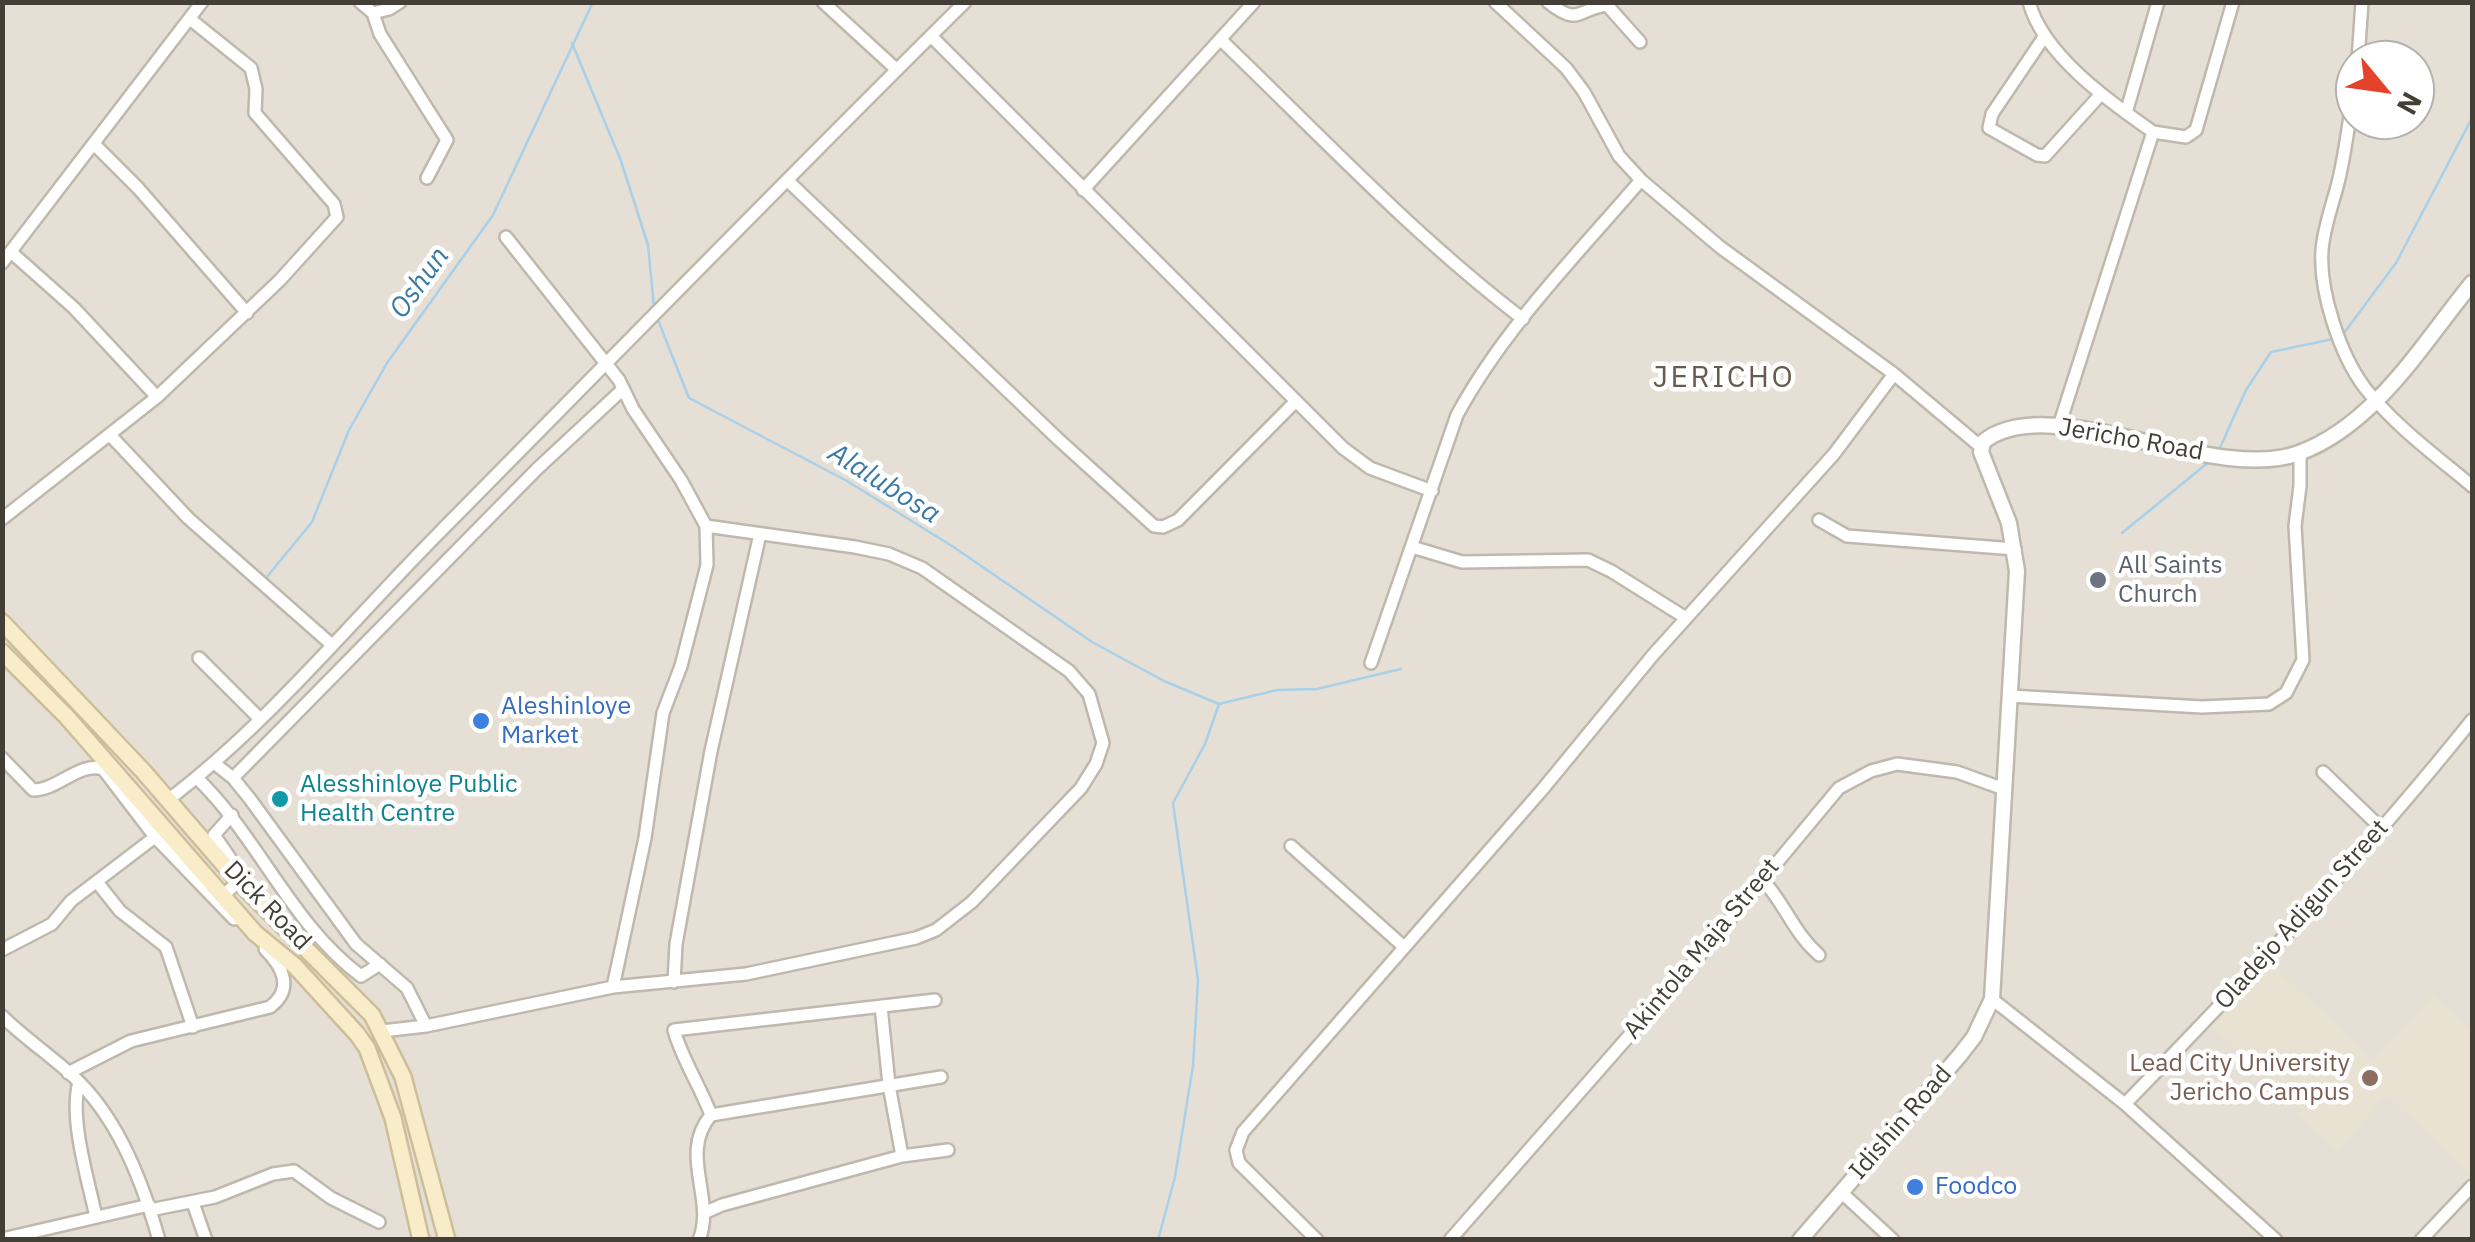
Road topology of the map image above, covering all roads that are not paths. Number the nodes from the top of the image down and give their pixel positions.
1 (202, 2) edge
2 (360, 2) edge
3 (400, 2) edge
4 (823, 2) edge
5 (965, 2) edge
6 (1254, 2) edge
7 (1496, 2) edge
8 (1548, 2) edge
9 (2029, 2) edge
10 (2158, 2) edge
11 (2233, 2) edge
12 (2362, 2) edge
13 (373, 13) junction
14 (190, 19) junction
15 (931, 36) junction
16 (2044, 37) junction
17 (1220, 39) junction
18 (2359, 40) edge
19 (1640, 42) dead end
20 (897, 70) junction
21 (2100, 94) junction
22 (2126, 114) junction
23 (2153, 132) junction
24 (2346, 140) edge
25 (94, 144) junction
26 (428, 178) dead end
27 (787, 180) junction
28 (1640, 180) junction
29 (1083, 190) junction
30 (506, 237) dead end
31 (11, 252) junction
32 (2, 263) edge
33 (2472, 283) edge
34 (247, 313) junction
35 (1523, 319) junction
36 (604, 364) junction
37 (1894, 374) junction
38 (622, 390) junction
39 (157, 397) junction
40 (2377, 400) junction
41 (1296, 401) junction
42 (2059, 426) junction
43 (112, 436) junction
44 (1981, 447) junction
45 (2300, 453) junction
46 (2472, 486) edge
47 (1432, 491) junction
48 (2, 519) edge
49 (1819, 520) dead end
50 (706, 526) junction
51 (760, 534) junction
52 (1412, 547) junction
53 (2015, 549) junction
54 (1686, 618) junction
55 (2, 622) edge
56 (332, 645) junction
57 (2, 652) edge
58 (199, 658) dead end
59 (1370, 663) dead end
60 (2010, 696) junction
61 (259, 718) junction
62 (2472, 720) edge
63 (2, 758) edge
64 (214, 763) junction
65 (2323, 772) dead end
66 (197, 778) junction
67 (233, 778) junction
68 (2004, 789) junction
69 (168, 800) junction
70 (232, 815) junction
71 (2381, 828) junction
72 (155, 836) junction
73 (1290, 846) dead end
74 (1761, 878) junction
75 (96, 882) junction
76 (239, 882) junction
77 (223, 896) junction
78 (1403, 946) junction
79 (2, 950) edge
80 (1819, 955) dead end
81 (380, 964) junction
82 (674, 982) junction
83 (613, 987) junction
84 (935, 1000) dead end
85 (1992, 1000) junction
86 (881, 1006) junction
87 (2, 1016) edge
88 (426, 1026) junction
89 (192, 1027) junction
90 (382, 1031) junction
91 (941, 1077) dead end
92 (74, 1078) junction
93 (889, 1085) junction
94 (2126, 1104) junction
95 (711, 1114) junction
96 (948, 1150) dead end
97 (902, 1156) junction
98 (2472, 1186) edge
99 (1841, 1192) junction
100 (193, 1203) junction
101 (149, 1208) junction
102 (704, 1213) junction
103 (96, 1217) junction
104 (380, 1222) dead end
105 (2, 1238) edge
106 (158, 1240) edge
107 (206, 1240) edge
108 (421, 1240) edge
109 (447, 1240) edge
110 (699, 1240) edge
111 (1317, 1240) edge
112 (1450, 1240) edge
113 (1800, 1240) edge
114 (1893, 1240) edge
115 (2276, 1240) edge
116 (2421, 1240) edge

1 - 14 street
2 - 13 street
3 - 13 street
4 - 20 street
5 - 15 street
6 - 17 street
7 - 28 street
8 - 19 street
9 - 16 street
10 - 22 street
11 - 23 street
12 - 18 street
13 - 26 street
14 - 25 street
14 - 34 street
15 - 20 street
15 - 29 street
16 - 21 street
16 - 21 street
17 - 29 street
17 - 35 street
20 - 27 street
21 - 22 street
22 - 23 street
23 - 42 street
24 - 40 street
25 - 31 street
25 - 34 street
27 - 36 street
27 - 41 street
28 - 35 street
28 - 37 street
29 - 41 street
30 - 36 street
31 - 32 street
31 - 39 street
33 - 40 street, Jericho Road
34 - 39 street
35 - 47 street
36 - 38 street
36 - 56 street
37 - 44 street
37 - 54 street
38 - 50 street
38 - 67 street
39 - 43 street
40 - 45 street, Jericho Road
40 - 46 street
41 - 47 street
42 - 44 street, Jericho Road
42 - 45 street, Jericho Road
43 - 48 street
43 - 56 street
44 - 53 street
45 - 60 street
47 - 52 street
49 - 53 street
50 - 51 street
50 - 83 street
51 - 82 street
51 - 82 street
52 - 54 street
52 - 59 street
53 - 60 street
54 - 78 street
55 - 69 main road, Dick Road
56 - 61 street
57 - 77 main road, Dick Road
58 - 61 street
60 - 68 street
61 - 64 street
62 - 71 street, Oladejo Adigun Street
63 - 72 street
64 - 66 street
64 - 67 street
65 - 71 street
66 - 69 street
66 - 70 street
67 - 81 street
68 - 74 street, Akintola Maja Street
68 - 85 street
69 - 76 main road, Dick Road
70 - 76 street
70 - 81 street
71 - 94 street, Oladejo Adigun Street
72 - 75 street
72 - 89 street
73 - 78 street
74 - 80 street
74 - 112 street, Akintola Maja Street
75 - 79 street
75 - 89 street
76 - 77 street
76 - 90 main road, Dick Road
77 - 108 main road, Dick Road
78 - 111 street
81 - 88 street
82 - 83 street
83 - 88 street
84 - 86 street
85 - 94 street
85 - 99 street, Idishin Road
86 - 93 street
86 - 95 street
87 - 92 street
88 - 90 street
89 - 92 street
90 - 109 main road, Dick Road
91 - 93 street
92 - 101 street
92 - 103 street
93 - 95 street
93 - 97 street
94 - 115 street
95 - 102 street
96 - 97 street
97 - 102 street
98 - 116 street
99 - 113 street, Idishin Road
99 - 114 street
100 - 101 street
100 - 104 street
100 - 107 street
101 - 103 street
101 - 106 street
102 - 110 street
103 - 105 street

